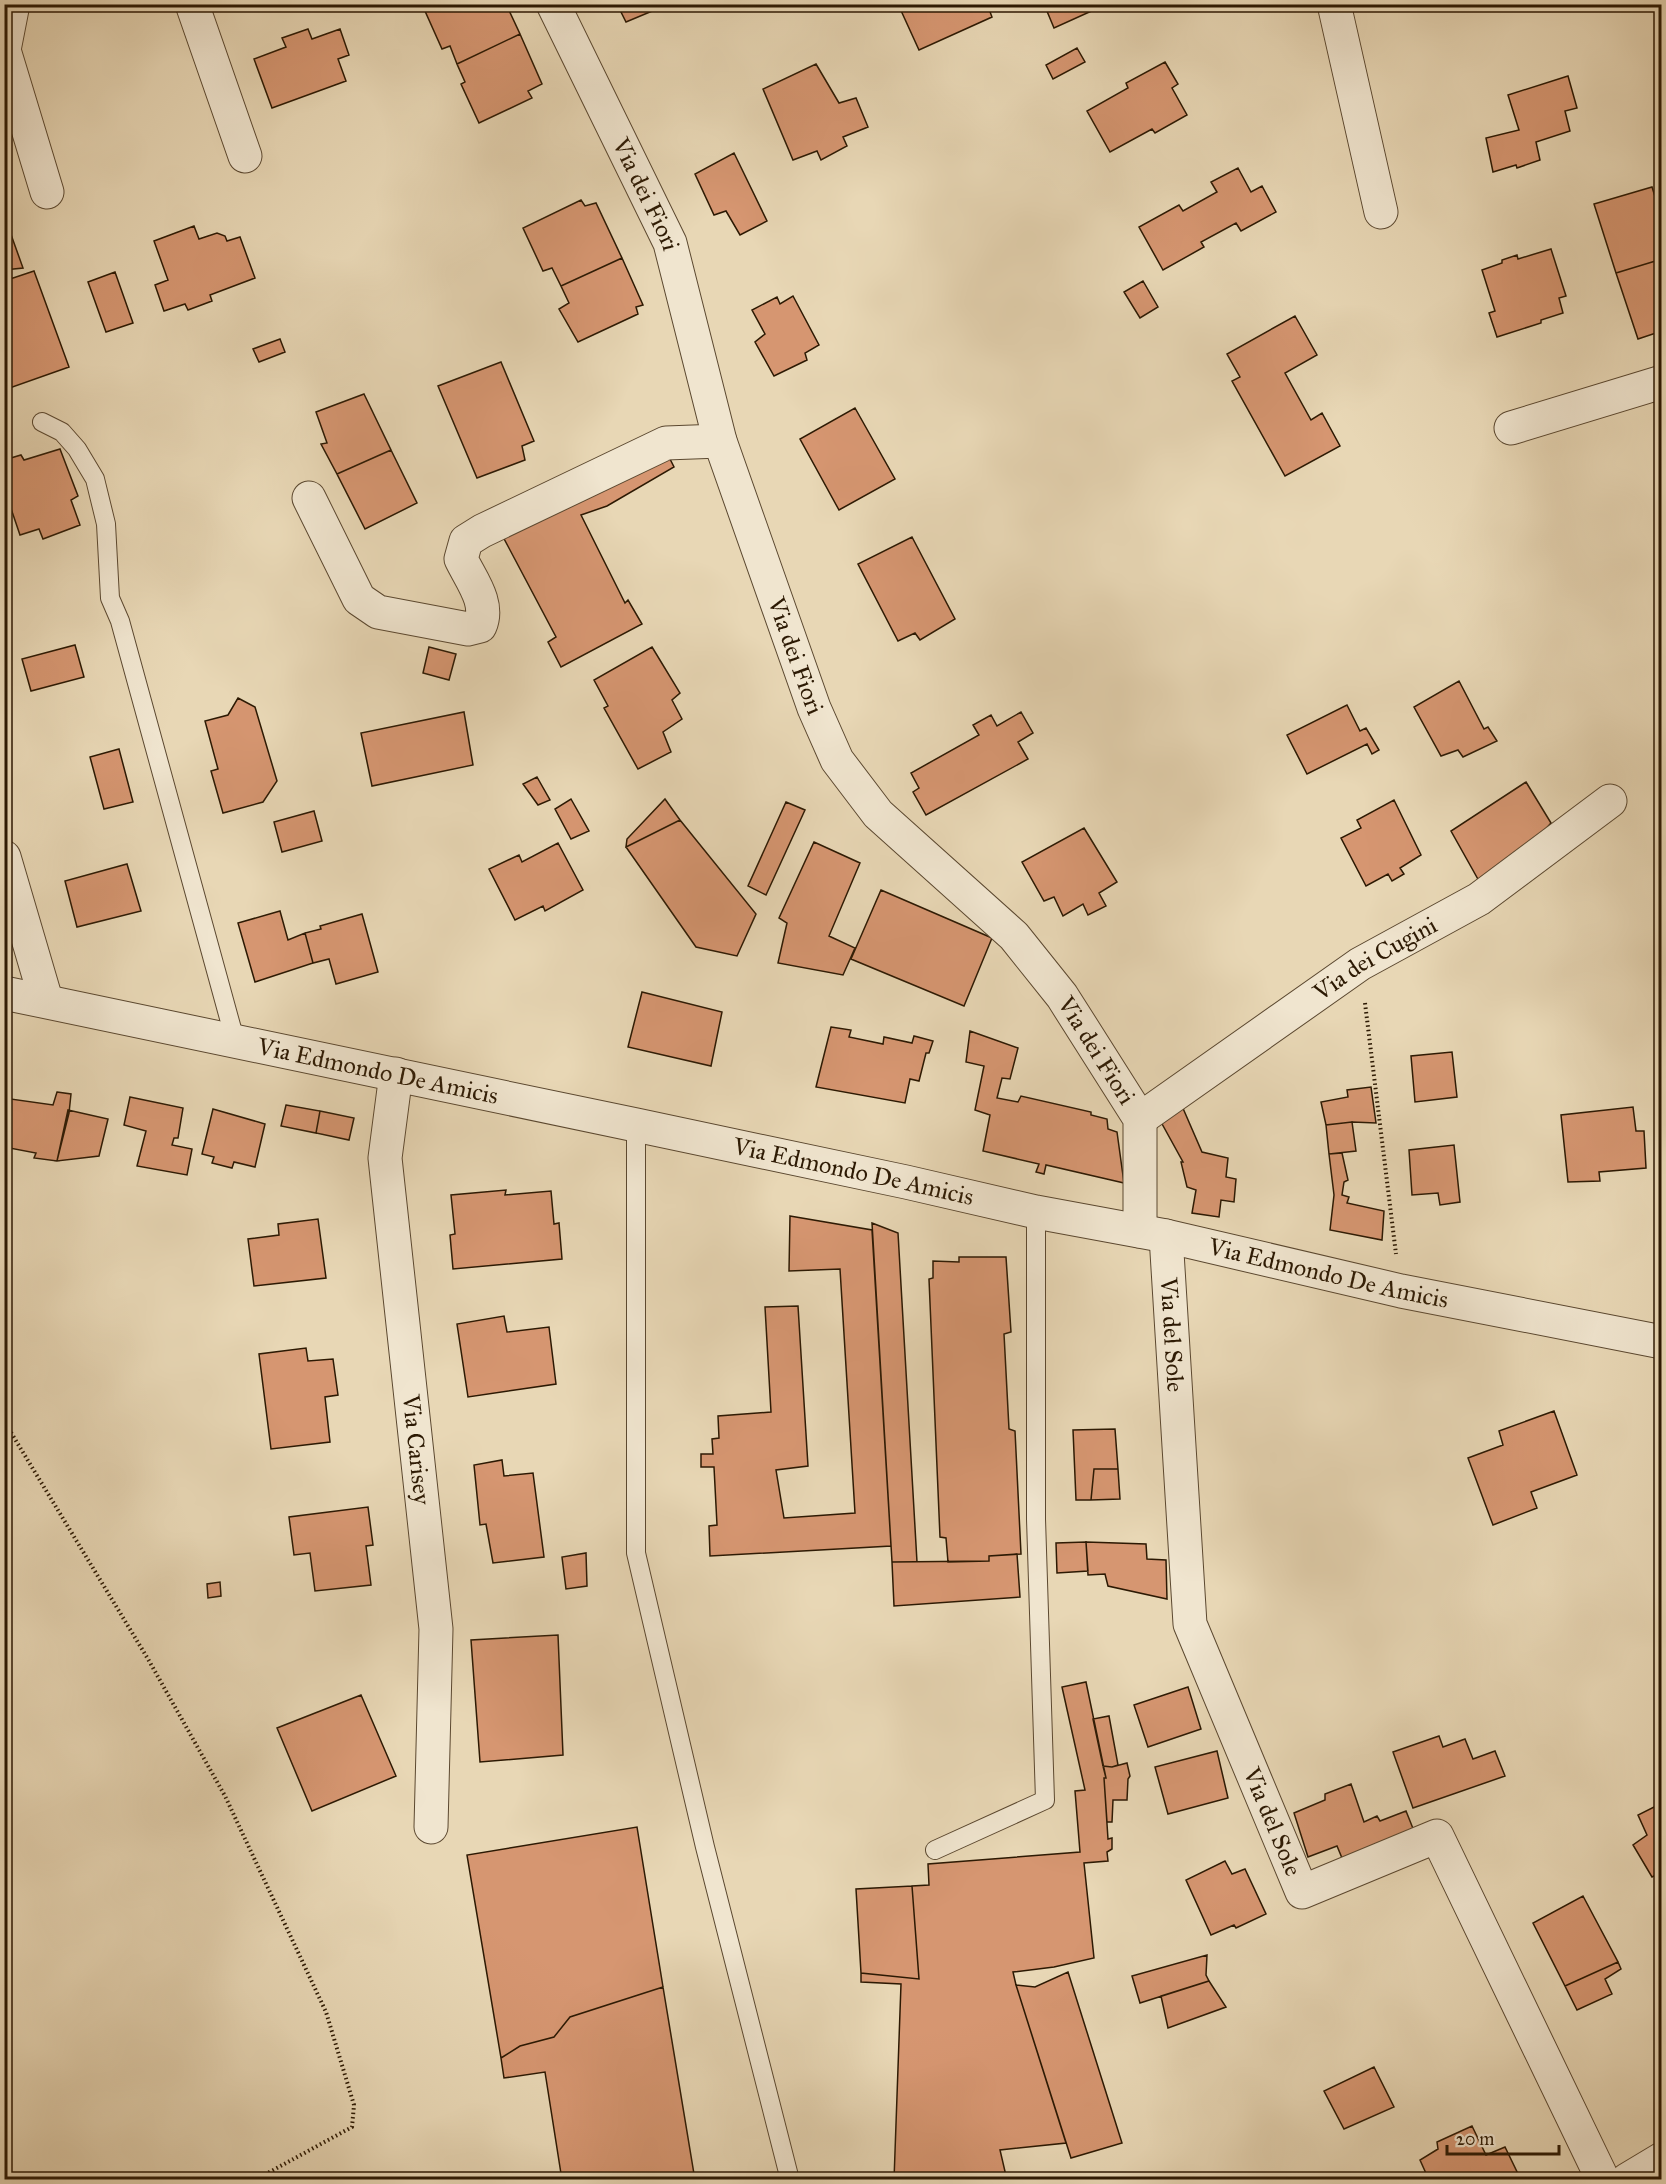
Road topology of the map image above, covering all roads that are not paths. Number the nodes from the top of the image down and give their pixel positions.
1 (13, 4) edge
2 (192, 4) edge
3 (554, 4) edge
4 (1335, 4) edge
5 (4, 50) edge
6 (245, 156) dead end
7 (47, 192) dead end
8 (1381, 212) dead end
9 (1662, 382) edge
10 (42, 422) dead end
11 (1511, 428) dead end
12 (720, 441) junction
13 (309, 498) dead end
14 (1610, 801) dead end
15 (4, 857) edge
16 (4, 993) edge
17 (46, 1000) junction
18 (235, 1040) junction
19 (396, 1074) junction
20 (1140, 1119) junction
21 (636, 1125) junction
22 (1036, 1212) junction
23 (1153, 1234) junction
24 (1662, 1342) edge
25 (431, 1827) dead end
26 (935, 1850) dead end
27 (1662, 2159) edge
28 (790, 2180) edge
29 (1604, 2180) edge
30 (1628, 2180) edge

1 - 5 street
2 - 6 street
3 - 12 street, Via dei Fiori
4 - 8 street
5 - 7 street
9 - 11 street
10 - 18 lane
12 - 13 street
12 - 20 street, Via dei Fiori
14 - 20 street, Via dei Cugini
15 - 17 street
16 - 17 street, Via Edmondo De Amicis
17 - 18 street, Via Edmondo De Amicis
18 - 19 street, Via Edmondo De Amicis
19 - 21 street, Via Edmondo De Amicis
19 - 25 street, Via Carisey
20 - 23 street, Via dei Fiori
21 - 22 street, Via Edmondo De Amicis
21 - 28 lane
22 - 23 street, Via Edmondo De Amicis
22 - 26 lane
23 - 24 street, Via Edmondo De Amicis
23 - 29 street, Via del Sole
27 - 30 street

